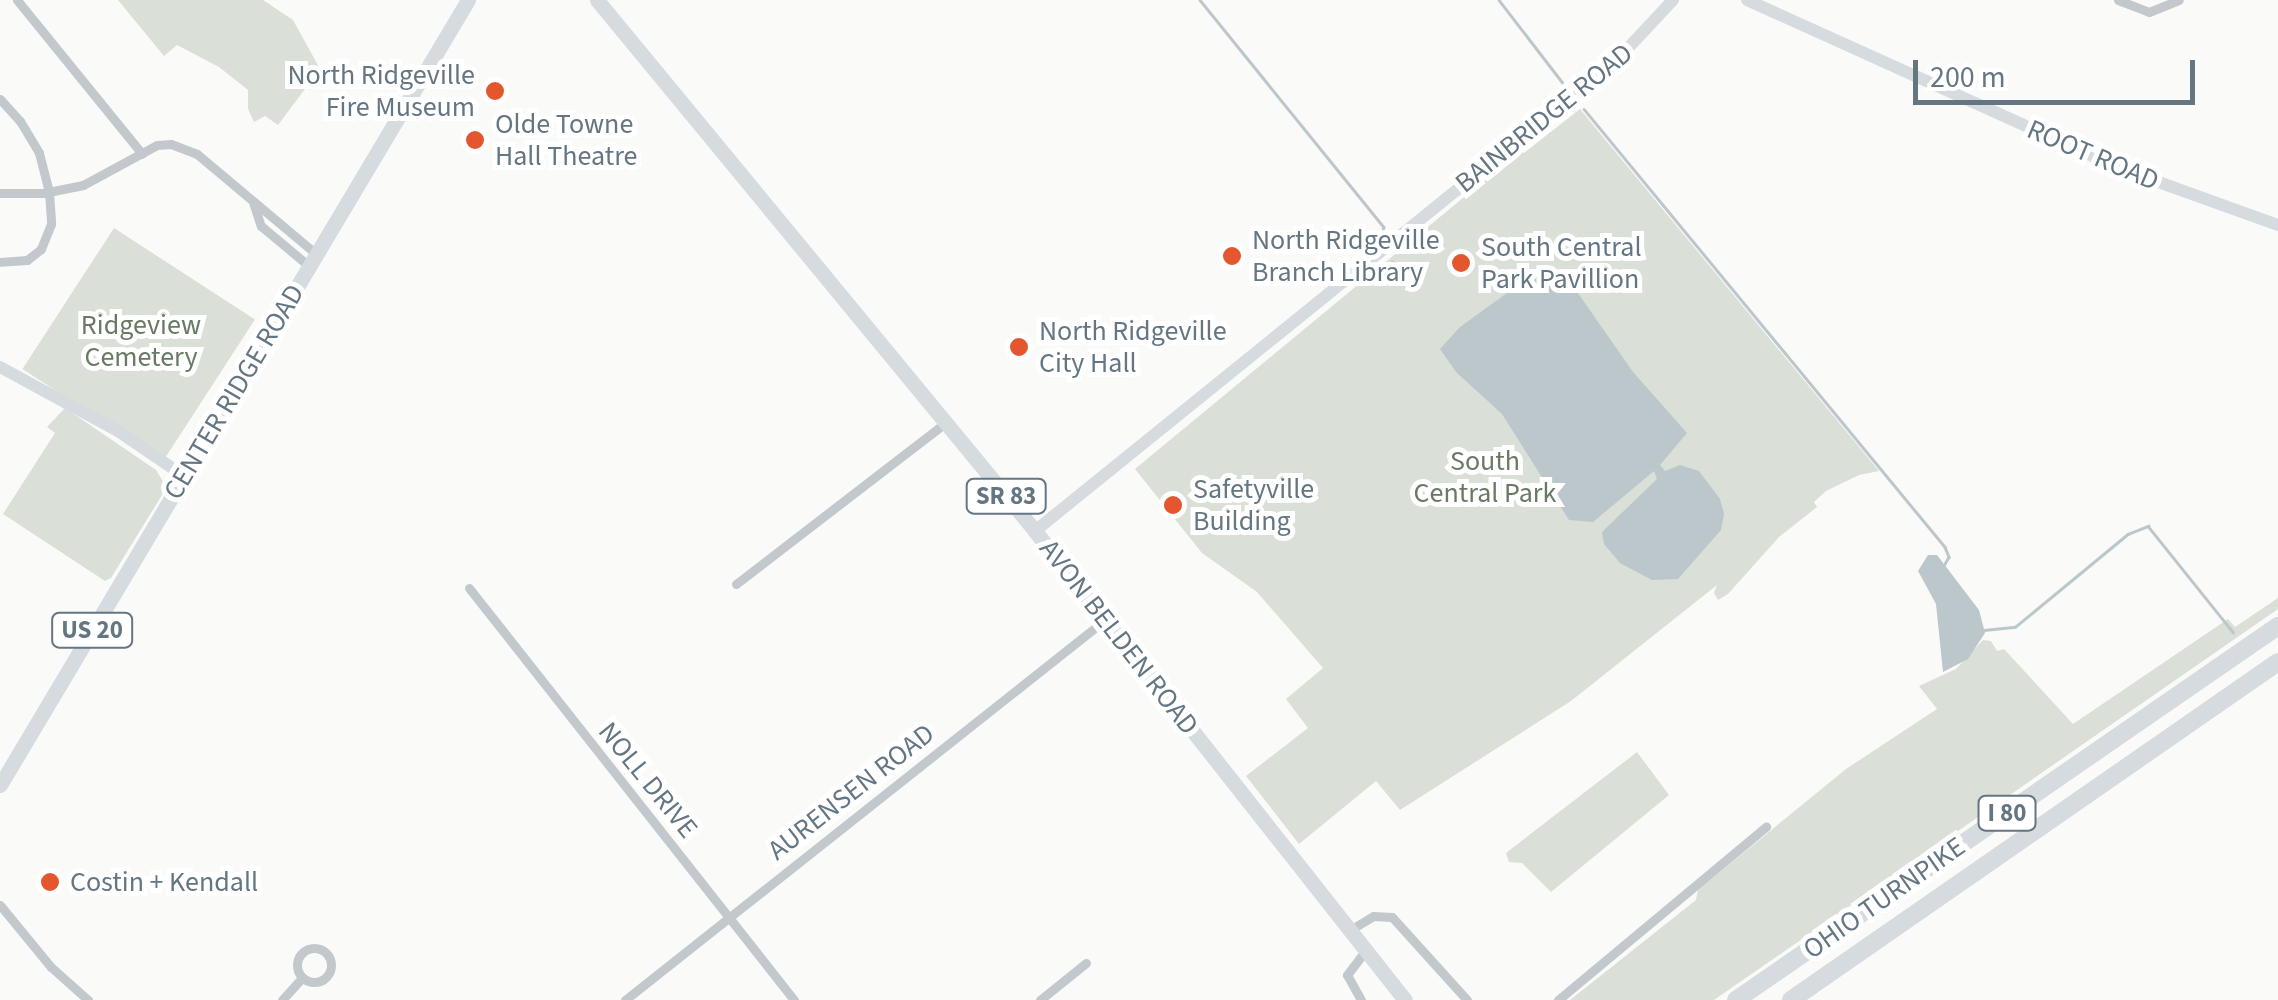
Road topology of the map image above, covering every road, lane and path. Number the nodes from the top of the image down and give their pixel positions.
1 (17, 0) edge
2 (468, 0) edge
3 (597, 0) edge
4 (1673, 0) edge
5 (1748, 0) edge
6 (2118, 0) edge
7 (2179, 0) edge
8 (0, 99) edge
9 (142, 154) junction
10 (49, 192) junction
11 (0, 193) edge
12 (2278, 226) edge
13 (313, 260) junction
14 (0, 262) edge
15 (0, 367) edge
16 (946, 422) junction
17 (184, 476) junction
18 (1035, 531) junction
19 (736, 584) dead end
20 (468, 588) dead end
21 (1106, 619) junction
22 (2278, 626) edge
23 (2278, 662) edge
24 (0, 784) edge
25 (1766, 827) dead end
26 (0, 905) edge
27 (729, 917) junction
28 (1350, 930) junction
29 (1366, 950) junction
30 (1086, 963) dead end
31 (302, 978) dead end
32 (88, 1000) edge
33 (282, 1000) edge
34 (625, 1000) edge
35 (794, 1000) edge
36 (1040, 1000) edge
37 (1362, 1000) edge
38 (1405, 1000) edge
39 (1467, 1000) edge
40 (1558, 1000) edge
41 (1736, 1000) edge
42 (1792, 1000) edge

1 - 9 street
2 - 13 main road, CENTER RIDGE ROAD / US 20
3 - 16 main road, AVON BELDEN ROAD / SR 83
4 - 18 street, BAINBRIDGE ROAD
5 - 12 street, ROOT ROAD
6 - 7 street
8 - 10 street
9 - 10 street
9 - 13 street
10 - 11 street
10 - 14 street
13 - 17 main road, CENTER RIDGE ROAD / US 20
15 - 17 street
16 - 18 main road, AVON BELDEN ROAD / SR 83
16 - 19 street
17 - 24 main road, CENTER RIDGE ROAD / US 20
18 - 21 main road, AVON BELDEN ROAD / SR 83
20 - 27 street, NOLL DRIVE
21 - 27 street, AURENSEN ROAD
21 - 28 main road, AVON BELDEN ROAD / SR 83
22 - 41 highway, OHIO TURNPIKE / I 80
23 - 42 highway, OHIO TURNPIKE / I 80
25 - 40 street
26 - 32 street
27 - 34 street, AURENSEN ROAD
27 - 35 street, NOLL DRIVE
28 - 29 main road, AVON BELDEN ROAD / SR 83
28 - 39 street
29 - 37 street
29 - 38 main road, AVON BELDEN ROAD / SR 83
30 - 36 street
31 - 33 street

